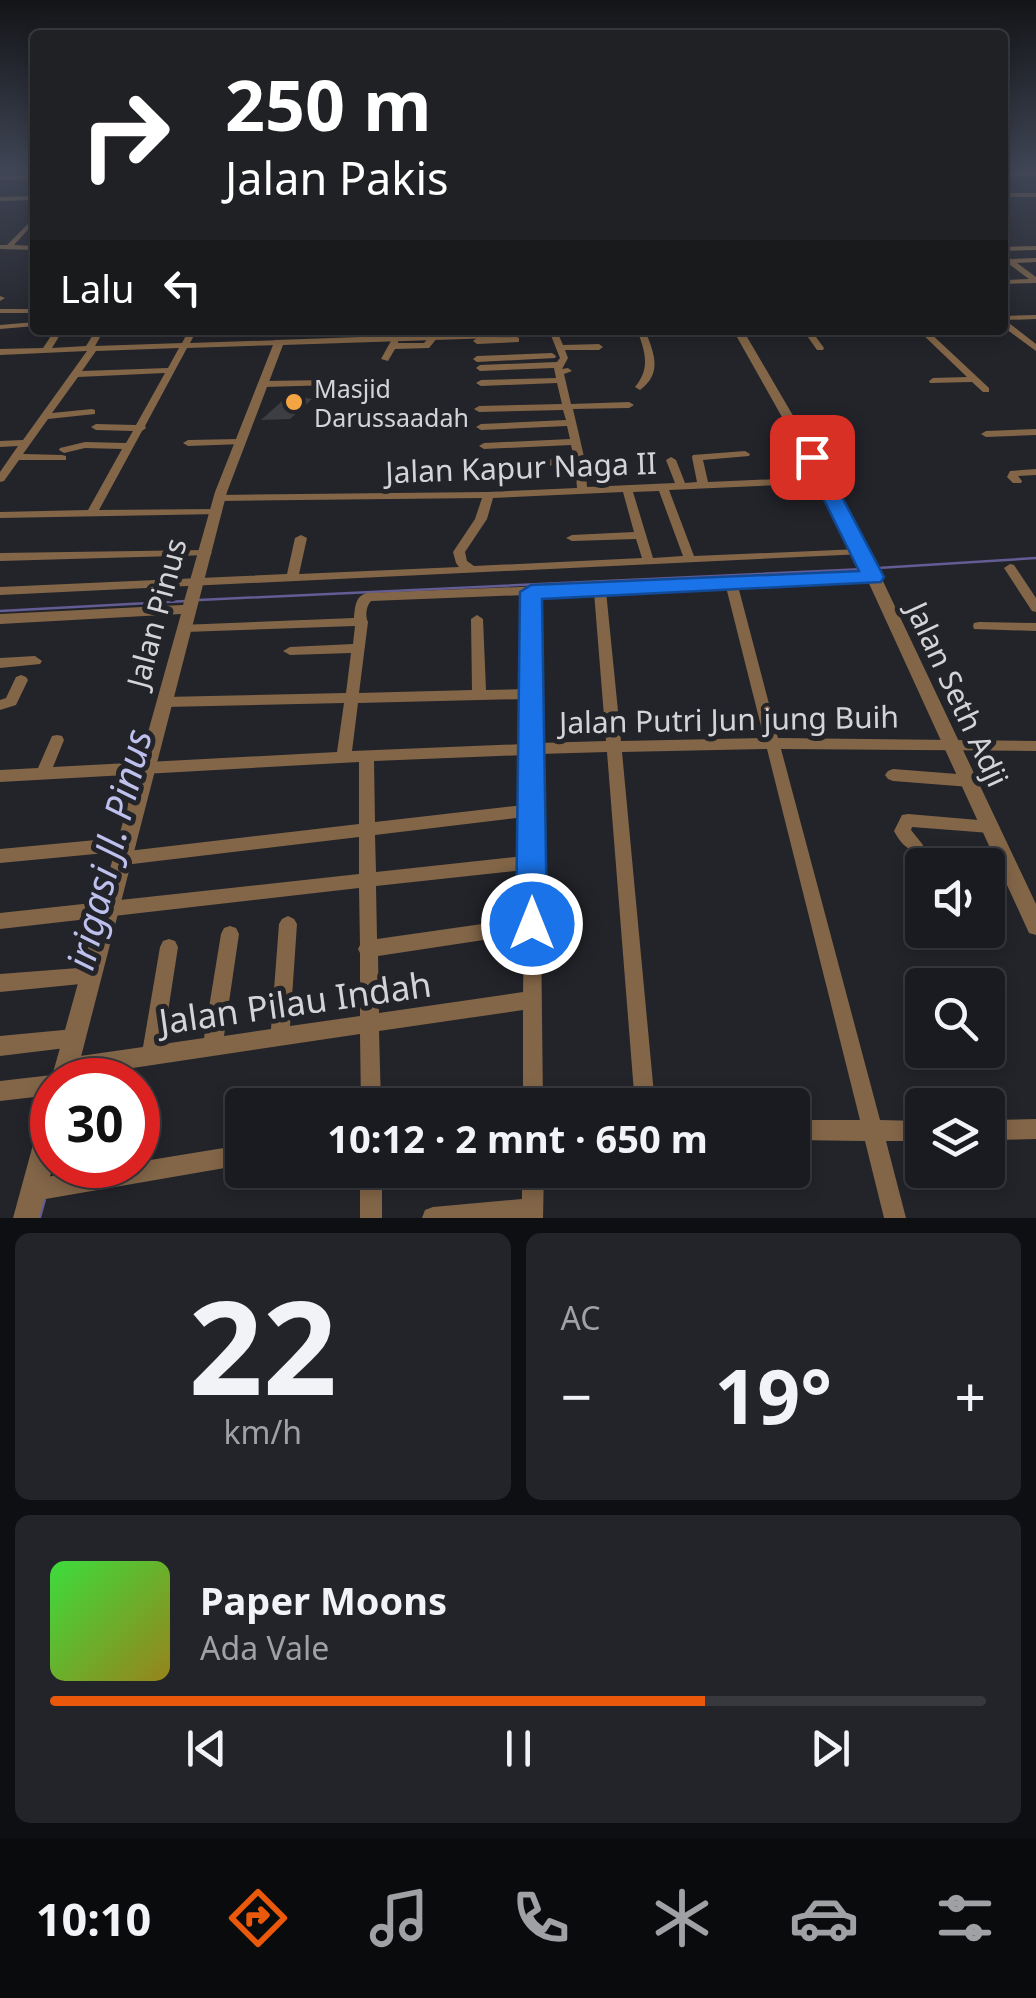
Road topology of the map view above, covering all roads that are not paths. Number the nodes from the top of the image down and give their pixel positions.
1 (29, 225) edge
2 (1017, 240) dead end
3 (7, 247) edge
4 (1033, 248) edge
5 (0, 260) edge
6 (1008, 260) edge
7 (1008, 260) edge
8 (1036, 260) edge
9 (1008, 261) edge
10 (1036, 281) edge
11 (1008, 282) edge
12 (30, 309) edge
13 (0, 312) edge
14 (1036, 317) edge
15 (1008, 319) edge
16 (30, 324) edge
17 (1008, 325) edge
18 (0, 327) edge
19 (56, 335) edge
20 (98, 335) edge
21 (147, 335) edge
22 (192, 335) edge
23 (358, 335) edge
24 (372, 335) edge
25 (448, 335) edge
26 (489, 335) edge
27 (529, 335) edge
28 (553, 335) edge
29 (645, 335) edge
30 (741, 335) edge
31 (811, 335) edge
32 (927, 335) edge
33 (515, 337) junction
34 (477, 341) dead end
35 (279, 342) junction
36 (395, 342) junction
37 (188, 345) junction
38 (139, 347) junction
39 (599, 347) dead end
40 (2, 348) edge
41 (561, 348) junction
42 (820, 348) dead end
43 (1036, 348) edge
44 (91, 349) junction
45 (46, 350) junction
46 (519, 357) junction
47 (385, 360) dead end
48 (559, 369) junction
49 (172, 370) junction
50 (75, 374) junction
51 (974, 379) junction
52 (934, 381) dead end
53 (330, 383) dead end
54 (481, 383) dead end
55 (264, 384) junction
56 (640, 387) dead end
57 (986, 390) dead end
58 (630, 404) dead end
59 (566, 406) junction
60 (479, 410) dead end
61 (92, 412) dead end
62 (45, 416) junction
63 (571, 423) junction
64 (96, 427) dead end
65 (482, 427) dead end
66 (141, 428) junction
67 (1036, 432) edge
68 (986, 434) dead end
69 (239, 442) junction
70 (576, 442) junction
71 (26, 443) junction
72 (188, 443) dead end
73 (0, 444) edge
74 (130, 446) junction
75 (484, 446) dead end
76 (745, 454) dead end
77 (16, 457) junction
78 (671, 460) dead end
79 (580, 461) junction
80 (484, 466) dead end
81 (1036, 472) edge
82 (0, 479) edge
83 (824, 480) junction
84 (1017, 481) dead end
85 (704, 485) junction
86 (681, 486) junction
87 (662, 487) junction
88 (627, 488) junction
89 (582, 490) junction
90 (488, 495) junction
91 (218, 505) junction
92 (92, 514) junction
93 (0, 515) edge
94 (642, 535) junction
95 (301, 538) dead end
96 (572, 538) dead end
97 (206, 553) junction
98 (0, 557) edge
99 (690, 558) junction
100 (648, 560) junction
101 (868, 567) junction
102 (1010, 568) dead end
103 (471, 569) junction
104 (294, 576) junction
105 (731, 582) junction
106 (600, 588) junction
107 (0, 592) edge
108 (531, 592) junction
109 (192, 604) junction
110 (1036, 608) edge
111 (0, 619) edge
112 (478, 619) dead end
113 (360, 621) junction
114 (978, 626) dead end
115 (1036, 627) edge
116 (358, 648) junction
117 (290, 651) dead end
118 (35, 661) dead end
119 (0, 663) edge
120 (21, 680) dead end
121 (479, 694) junction
122 (530, 694) junction
123 (352, 696) junction
124 (165, 702) junction
125 (0, 705) edge
126 (57, 740) dead end
127 (774, 744) junction
128 (952, 744) junction
129 (1036, 746) edge
130 (616, 748) junction
131 (530, 750) junction
132 (366, 755) junction
133 (344, 756) junction
134 (147, 768) junction
135 (43, 774) junction
136 (893, 775) dead end
137 (0, 776) edge
138 (970, 781) junction
139 (531, 810) junction
140 (990, 827) junction
141 (366, 832) junction
142 (915, 845) dead end
143 (126, 851) junction
144 (0, 856) edge
145 (531, 862) junction
146 (367, 883) junction
147 (110, 910) junction
148 (0, 921) edge
149 (288, 924) dead end
150 (532, 924) junction
151 (1036, 926) edge
152 (230, 934) dead end
153 (169, 946) dead end
154 (367, 949) junction
155 (92, 975) junction
156 (0, 983) edge
157 (532, 1000) junction
158 (368, 1024) junction
159 (74, 1038) junction
160 (280, 1038) junction
161 (0, 1046) edge
162 (212, 1048) junction
163 (150, 1057) junction
164 (69, 1058) edge
165 (145, 1058) edge
166 (30, 1088) edge
167 (370, 1088) edge
168 (533, 1088) edge
169 (644, 1088) edge
170 (0, 1091) edge
171 (810, 1130) edge
172 (1005, 1130) edge
173 (1036, 1130) edge
174 (872, 1131) junction
175 (905, 1131) edge
176 (225, 1158) edge
177 (371, 1188) edge
178 (533, 1188) edge
179 (34, 1190) joint
180 (533, 1214) edge
181 (26, 1218) edge
182 (370, 1218) edge
183 (433, 1218) edge
184 (894, 1218) edge

1 - 3 street
2 - 4 street
3 - 5 street
4 - 6 street
7 - 8 street
9 - 10 street
10 - 11 street
12 - 13 street
14 - 15 street
16 - 18 street
17 - 43 street
19 - 45 street
20 - 44 street
21 - 38 street
22 - 37 street
23 - 35 street
24 - 36 street
25 - 36 street
26 - 33 street
27 - 33 street
28 - 41 street
29 - 56 street
30 - 83 street, Jalan Seth Adji
31 - 42 street
32 - 51 street
33 - 34 street
33 - 46 street
35 - 37 street
35 - 55 street, Jalan Pinus
36 - 47 street
37 - 38 street
37 - 49 street
38 - 44 street
39 - 41 street
40 - 45 street
41 - 48 street
44 - 45 street
44 - 50 street
46 - 48 street
46 - 48 street
48 - 54 street
48 - 59 street
49 - 50 street
49 - 66 street
50 - 62 street
51 - 52 street
51 - 57 street
53 - 55 street
55 - 69 street, Jalan Pinus
58 - 59 street
59 - 60 street
59 - 63 street
61 - 62 street
62 - 71 street
63 - 65 street
63 - 70 street
64 - 66 street
66 - 74 street
67 - 68 street
69 - 72 street
69 - 91 street, Jalan Pinus
70 - 75 street
70 - 79 street
71 - 73 street
71 - 77 street
74 - 77 street
74 - 92 street
76 - 85 street
77 - 82 street
78 - 86 street
79 - 80 street
79 - 89 street
81 - 84 street
83 - 85 street, Jalan Kapur Naga II
83 - 101 street, Jalan Seth Adji
85 - 86 street, Jalan Kapur Naga II
86 - 87 street, Jalan Kapur Naga II
87 - 88 street, Jalan Kapur Naga II
87 - 99 street
88 - 89 street, Jalan Kapur Naga II
88 - 94 street
89 - 90 street, Jalan Kapur Naga II
90 - 91 street, Jalan Kapur Naga II
90 - 103 street
91 - 92 street, Jalan Kapur Naga II
91 - 97 street, Jalan Pinus
92 - 93 street, Jalan Kapur Naga II
94 - 96 street
94 - 100 street
95 - 104 street
97 - 98 street
97 - 109 street, Jalan Pinus
99 - 100 street
99 - 101 street
100 - 103 street
101 - 105 street
101 - 128 street, Jalan Seth Adji
102 - 110 street
103 - 104 street
104 - 109 street
105 - 106 street
105 - 127 street
106 - 108 street
106 - 130 street
107 - 109 street
108 - 113 street
108 - 122 street
109 - 111 street
109 - 113 street
109 - 124 street, Jalan Pinus
112 - 121 street
113 - 116 street
114 - 115 street
116 - 117 street
116 - 123 street
118 - 119 street
120 - 125 street
121 - 122 street
121 - 123 street
122 - 131 street
123 - 124 street
123 - 133 street
124 - 134 street, Jalan Pinus
126 - 135 street
127 - 128 street, Jalan Putri Jun jung Buih
127 - 130 street, Jalan Putri Jun jung Buih
127 - 174 street
128 - 129 street, Jalan Putri Jun jung Buih
128 - 138 street, Jalan Seth Adji
130 - 131 street, Jalan Putri Jun jung Buih
130 - 169 street
131 - 132 street, Jalan Putri Jun jung Buih
131 - 139 street
132 - 133 street, Jalan Putri Jun jung Buih
132 - 141 street
133 - 134 street, Jalan Putri Jun jung Buih
134 - 135 street, Jalan Putri Jun jung Buih
134 - 143 street, Jalan Pinus
135 - 137 street, Jalan Putri Jun jung Buih
136 - 138 street
138 - 140 street, Jalan Seth Adji
139 - 141 street
139 - 145 street
140 - 142 street
140 - 151 street, Jalan Seth Adji
141 - 143 street
141 - 146 street
143 - 144 street
143 - 147 street, Jalan Pinus
145 - 146 street
145 - 150 street
146 - 147 street
146 - 154 street
147 - 148 street
147 - 155 street, Jalan Pinus
149 - 160 street
150 - 154 street
150 - 157 street
152 - 162 street
153 - 163 street
154 - 158 street
155 - 156 street
155 - 159 street, Jalan Pinus
157 - 158 street, Jalan Pilau Indah
157 - 168 street
158 - 160 street, Jalan Pilau Indah
158 - 167 street
159 - 161 street
159 - 164 street, Jalan Pinus
160 - 162 street, Jalan Pilau Indah
162 - 163 street, Jalan Pilau Indah
163 - 165 street, Jalan Pilau Indah
166 - 170 street
171 - 174 street
172 - 173 street
174 - 175 street
174 - 184 street
176 - 179 street
177 - 182 street
178 - 180 street
179 - 181 street
180 - 183 street

